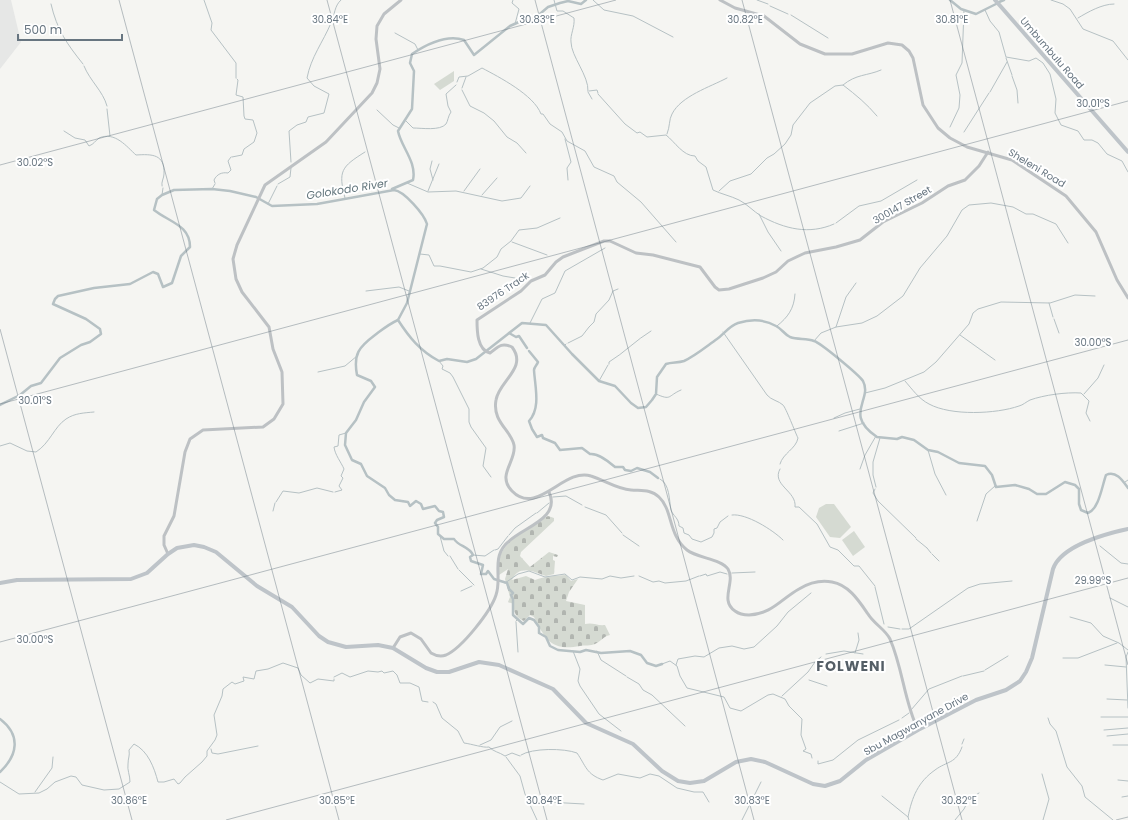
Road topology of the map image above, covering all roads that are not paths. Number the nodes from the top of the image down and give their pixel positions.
1 (401, 0) edge
2 (720, 0) edge
3 (995, 0) edge
4 (988, 152) junction
5 (1128, 152) edge
6 (556, 262) joint
7 (1128, 298) edge
8 (549, 492) junction
9 (1128, 529) edge
10 (168, 554) junction
11 (0, 583) edge
12 (392, 648) junction
13 (918, 730) junction

1 - 10 street
2 - 4 street, Sheleni Road
3 - 5 main road, Umbumbulu Road
4 - 6 street, 300147 Street
4 - 7 street, Sheleni Road
6 - 8 street, 83976 Track
8 - 12 street
8 - 13 street
9 - 13 main road, Sbu Magwanyane Drive
10 - 11 main road, Sbu Magwanyane Drive
10 - 12 main road, Sbu Magwanyane Drive
12 - 13 main road, Sbu Magwanyane Drive

